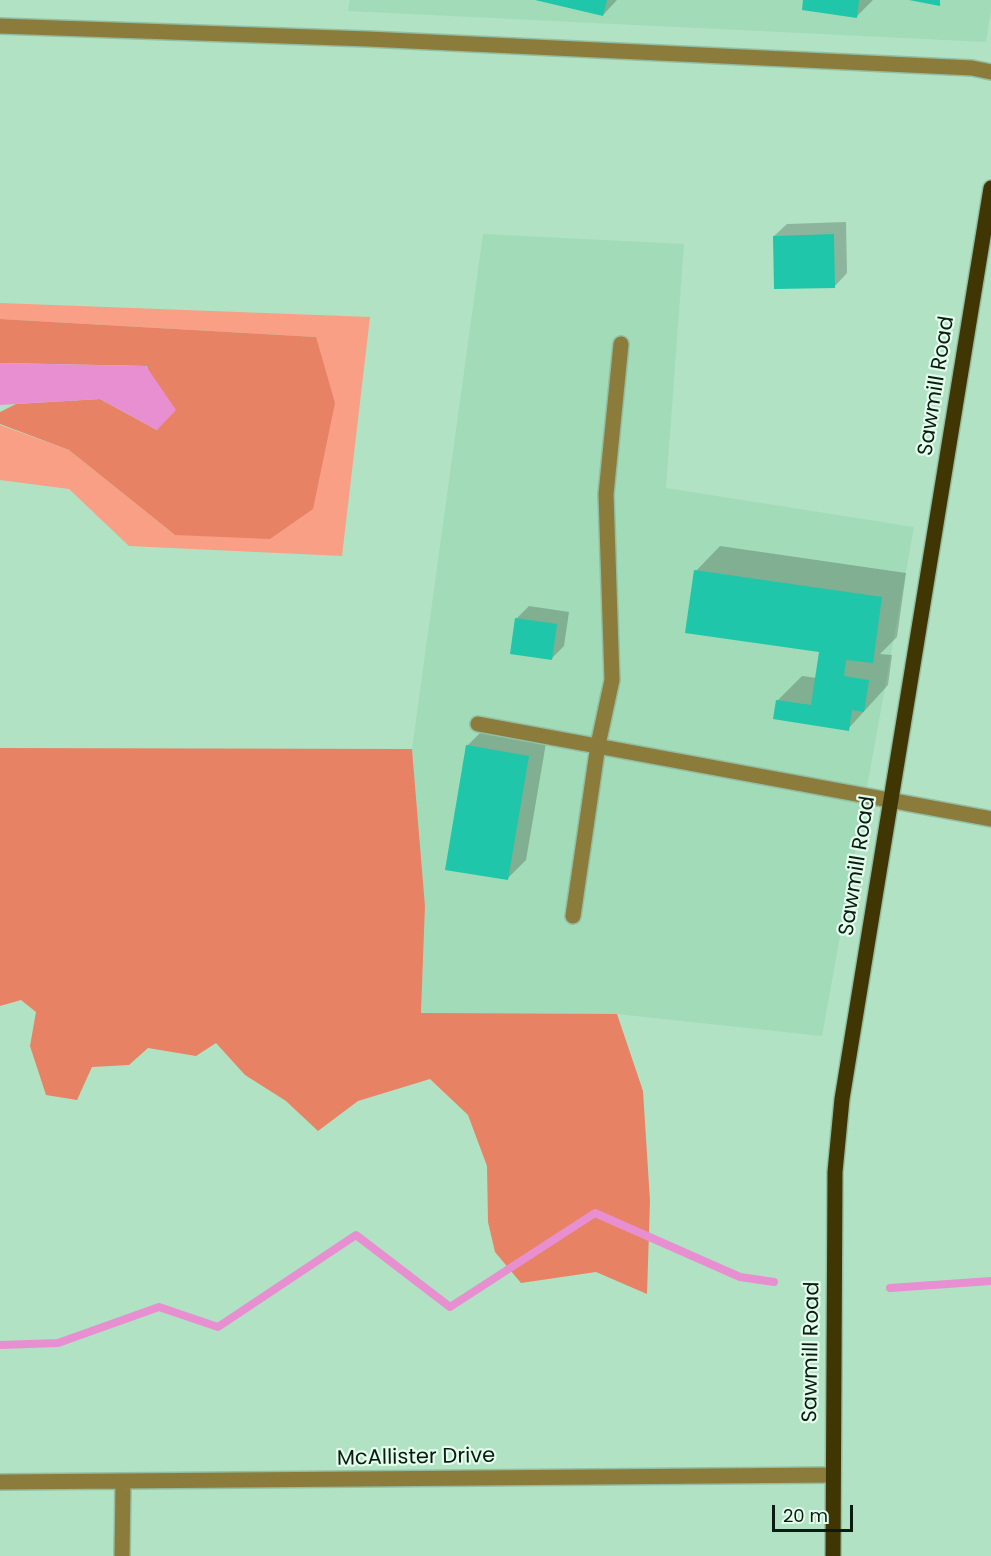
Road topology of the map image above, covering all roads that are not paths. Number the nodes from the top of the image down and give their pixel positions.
1 (0, 26) edge
2 (991, 72) edge
3 (991, 188) edge
4 (621, 344) dead end
5 (478, 724) dead end
6 (598, 745) junction
7 (890, 800) junction
8 (991, 819) edge
9 (573, 916) dead end
10 (832, 1475) junction
11 (0, 1482) edge
12 (123, 1483) junction
13 (122, 1556) edge
14 (833, 1556) edge

1 - 2 street
3 - 7 main road, Sawmill Road
4 - 6 street
5 - 6 street
6 - 7 street
6 - 9 street
7 - 8 street
7 - 10 main road, Sawmill Road
10 - 12 street, McAllister Drive
10 - 14 main road, Sawmill Road
11 - 12 street, McAllister Drive
12 - 13 street

